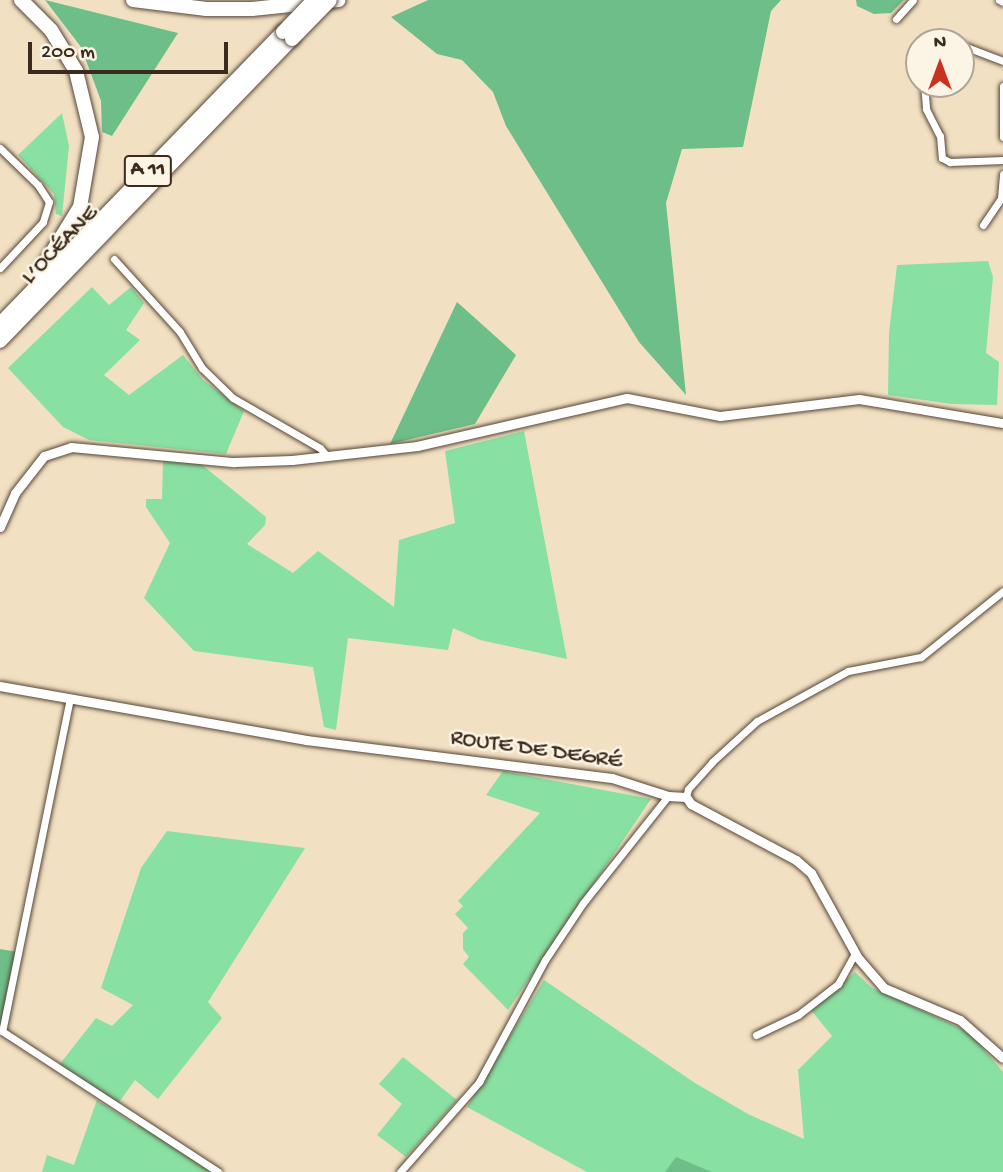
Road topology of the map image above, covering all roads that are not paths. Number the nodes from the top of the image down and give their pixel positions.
1 (21, 0) edge
2 (133, 0) edge
3 (314, 0) edge
4 (330, 0) edge
5 (339, 0) edge
6 (913, 0) edge
7 (896, 19) dead end
8 (288, 36) junction
9 (975, 51) edge
10 (1003, 61) edge
11 (1003, 86) edge
12 (925, 98) edge
13 (1003, 137) edge
14 (0, 148) edge
15 (1003, 160) edge
16 (1003, 174) edge
17 (984, 225) dead end
18 (114, 259) dead end
19 (0, 268) edge
20 (13, 310) junction
21 (0, 324) edge
22 (0, 341) edge
23 (1003, 423) edge
24 (327, 456) junction
25 (0, 527) edge
26 (1003, 590) edge
27 (0, 686) edge
28 (70, 698) junction
29 (668, 796) junction
30 (686, 797) junction
31 (855, 953) junction
32 (756, 1035) dead end
33 (1003, 1058) edge
34 (218, 1172) edge
35 (400, 1172) edge

1 - 20 highway
2 - 5 highway
3 - 8 highway, L’OCÉANE / A 11, bridge
4 - 8 highway, L’OCÉANE / A 11, bridge
6 - 7 street
8 - 20 highway, L’OCÉANE / A 11
8 - 22 highway, L’OCÉANE / A 11
9 - 10 street
11 - 13 street
12 - 15 street
14 - 19 street
16 - 17 street
18 - 24 street
20 - 21 highway, L’OCÉANE / A 11
23 - 24 street
24 - 25 street
26 - 30 street
27 - 28 street, ROUTE DE DEGRÉ
28 - 29 street, ROUTE DE DEGRÉ
28 - 34 street
29 - 30 street, ROUTE DE DEGRÉ
29 - 35 street
30 - 31 street, ROUTE DE DEGRÉ
31 - 32 street
31 - 33 street, ROUTE DE DEGRÉ

